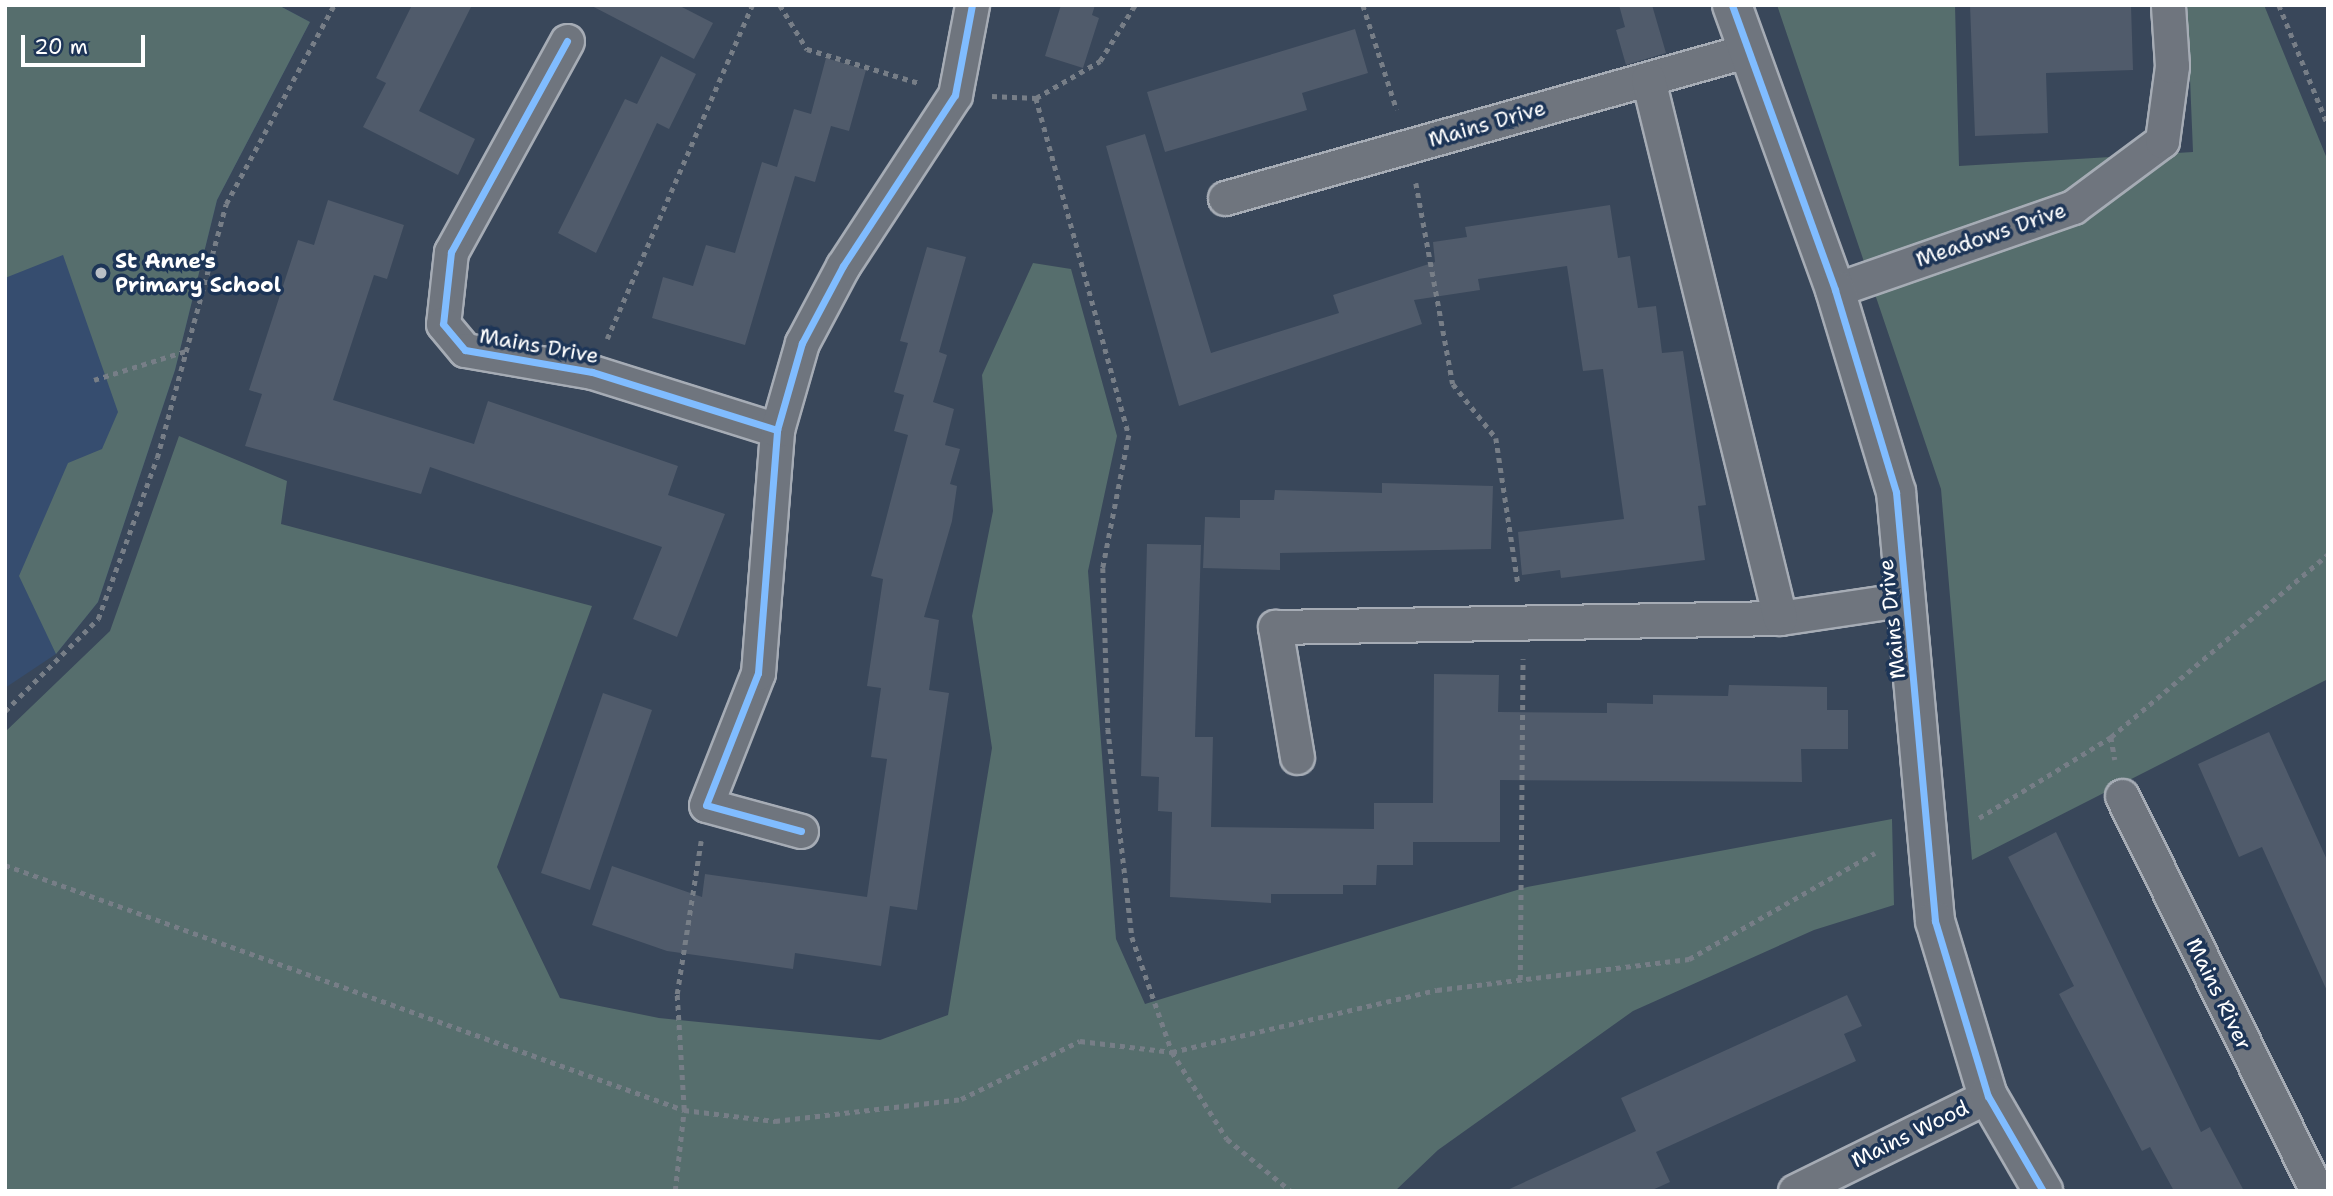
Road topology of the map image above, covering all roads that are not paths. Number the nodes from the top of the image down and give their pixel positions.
1 (972, 5) edge
2 (1732, 5) edge
3 (2168, 5) edge
4 (567, 41) dead end
5 (1749, 50) junction
6 (1648, 79) junction
7 (1225, 198) dead end
8 (1835, 290) junction
9 (777, 430) junction
10 (1907, 599) junction
11 (1780, 618) junction
12 (1297, 757) dead end
13 (2122, 796) dead end
14 (801, 831) dead end
15 (1988, 1096) junction
16 (1795, 1191) edge
17 (2043, 1191) edge
18 (2317, 1191) edge

1 - 9 street
2 - 5 street, Mains Drive
3 - 8 street, Meadows Drive
4 - 9 street, Mains Drive
5 - 6 street, Mains Drive
5 - 8 street, Mains Drive
6 - 7 street, Mains Drive
6 - 11 street
8 - 10 street, Mains Drive
9 - 14 street
10 - 11 street
10 - 15 street, Mains Drive
11 - 12 street
13 - 18 street, Mains River
15 - 16 street, Mains Wood
15 - 17 street, Mains Drive

